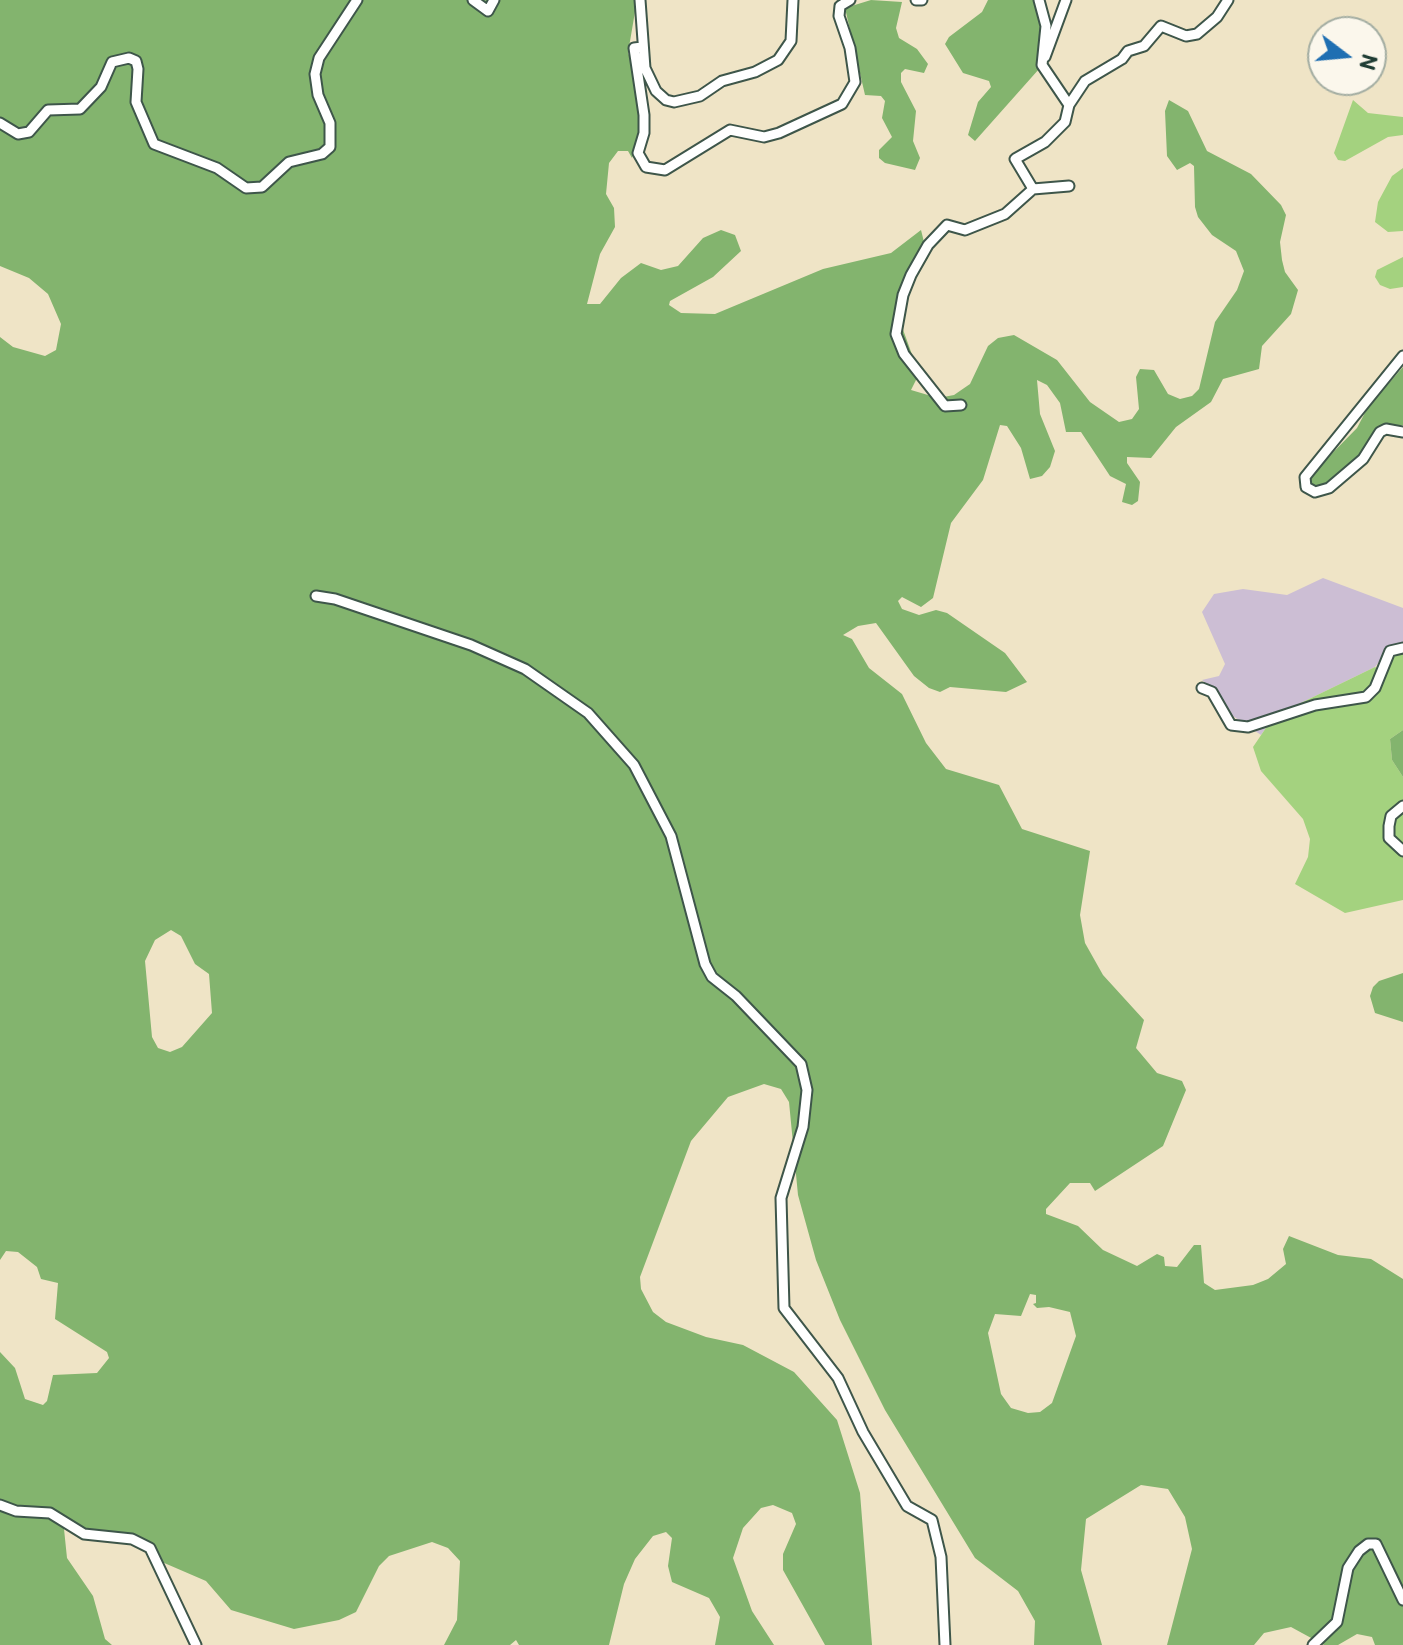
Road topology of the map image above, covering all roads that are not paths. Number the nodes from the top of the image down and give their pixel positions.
1 (357, 0) edge
2 (473, 0) edge
3 (494, 0) edge
4 (640, 0) edge
5 (793, 0) edge
6 (850, 0) edge
7 (1039, 0) edge
8 (1066, 0) edge
9 (1228, 0) edge
10 (642, 47) junction
11 (1042, 65) junction
12 (1069, 105) junction
13 (0, 123) edge
14 (1069, 186) dead end
15 (1033, 189) junction
16 (1403, 356) edge
17 (961, 405) dead end
18 (1403, 432) edge
19 (316, 596) dead end
20 (1403, 648) edge
21 (1202, 688) dead end
22 (1403, 806) edge
23 (1403, 851) edge
24 (0, 1505) edge
25 (1403, 1600) edge
26 (196, 1645) edge
27 (945, 1645) edge
28 (1313, 1645) edge

1 - 13 street
2 - 3 street
4 - 10 street
5 - 10 street
6 - 10 street
7 - 11 street
8 - 11 street
9 - 12 street
11 - 12 street
12 - 15 street
14 - 15 street
15 - 17 street
16 - 18 street
19 - 27 street
20 - 21 street
22 - 23 street
24 - 26 street
25 - 28 street

